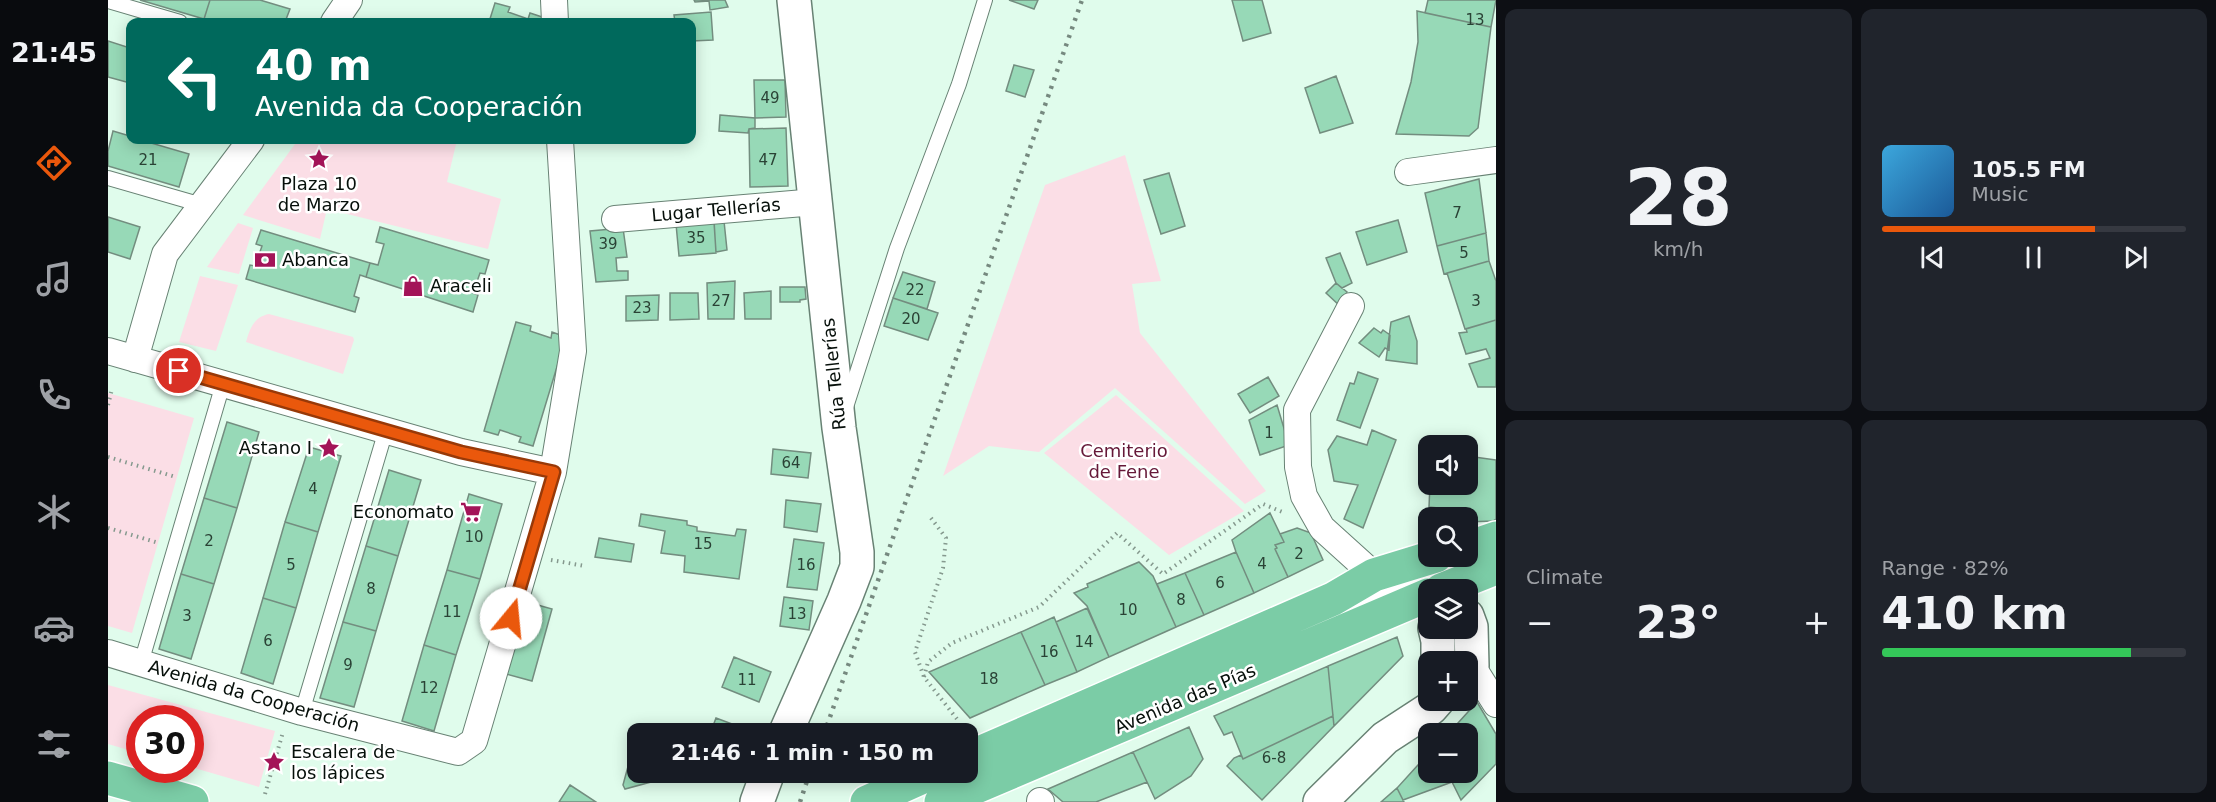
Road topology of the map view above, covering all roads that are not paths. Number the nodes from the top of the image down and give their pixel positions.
1 (349, 0) edge
2 (554, 0) edge
3 (795, 0) edge
4 (985, 0) edge
5 (108, 1) edge
6 (166, 18) edge
7 (337, 18) edge
8 (555, 18) edge
9 (248, 144) edge
10 (560, 144) edge
11 (1496, 160) edge
12 (1408, 172) dead end
13 (108, 178) edge
14 (816, 202) junction
15 (202, 205) junction
16 (615, 219) dead end
17 (1352, 306) dead end
18 (108, 351) edge
19 (135, 358) junction
20 (223, 384) junction
21 (839, 428) junction
22 (386, 430) junction
23 (554, 472) junction
24 (1496, 538) edge
25 (1478, 544) edge
26 (1418, 562) edge
27 (1496, 568) edge
28 (1374, 575) junction
29 (1468, 579) edge
30 (1418, 584) edge
31 (1333, 599) junction
32 (1418, 599) edge
33 (1496, 633) edge
34 (108, 653) edge
35 (1478, 658) edge
36 (141, 663) junction
37 (1478, 680) edge
38 (1418, 694) edge
39 (1496, 704) edge
40 (296, 710) junction
41 (1426, 711) edge
42 (790, 723) edge
43 (1385, 738) junction
44 (978, 754) edge
45 (108, 778) edge
46 (764, 783) edge
47 (909, 783) edge
48 (192, 802) edge
49 (757, 802) edge
50 (867, 802) edge
51 (941, 802) edge
52 (1320, 802) edge

1 - 7 street
2 - 8 street
3 - 14 street, Rúa Tellerías
4 - 21 lane
5 - 6 lane
9 - 15 street
10 - 23 street, Avenida da Cooperación
11 - 12 street
13 - 15 lane
14 - 16 street, Lugar Tellerías
14 - 21 street, Rúa Tellerías
15 - 19 street
17 - 28 street
18 - 19 street
19 - 20 street
20 - 22 street
20 - 36 lane
21 - 42 street, Rúa Tellerías
22 - 23 street
22 - 40 lane
23 - 40 street, Avenida da Cooperación
24 - 25 highway
26 - 28 highway, Avenida das Pías
27 - 29 highway, Avenida das Pías
28 - 31 highway, Avenida das Pías
30 - 31 street
31 - 44 highway, Avenida das Pías
32 - 51 highway, Avenida das Pías
33 - 35 street
34 - 36 street, Avenida da Cooperación
36 - 40 street, Avenida da Cooperación
37 - 39 street
38 - 43 street
41 - 43 street
43 - 52 street
45 - 48 highway
46 - 49 street
47 - 50 highway

